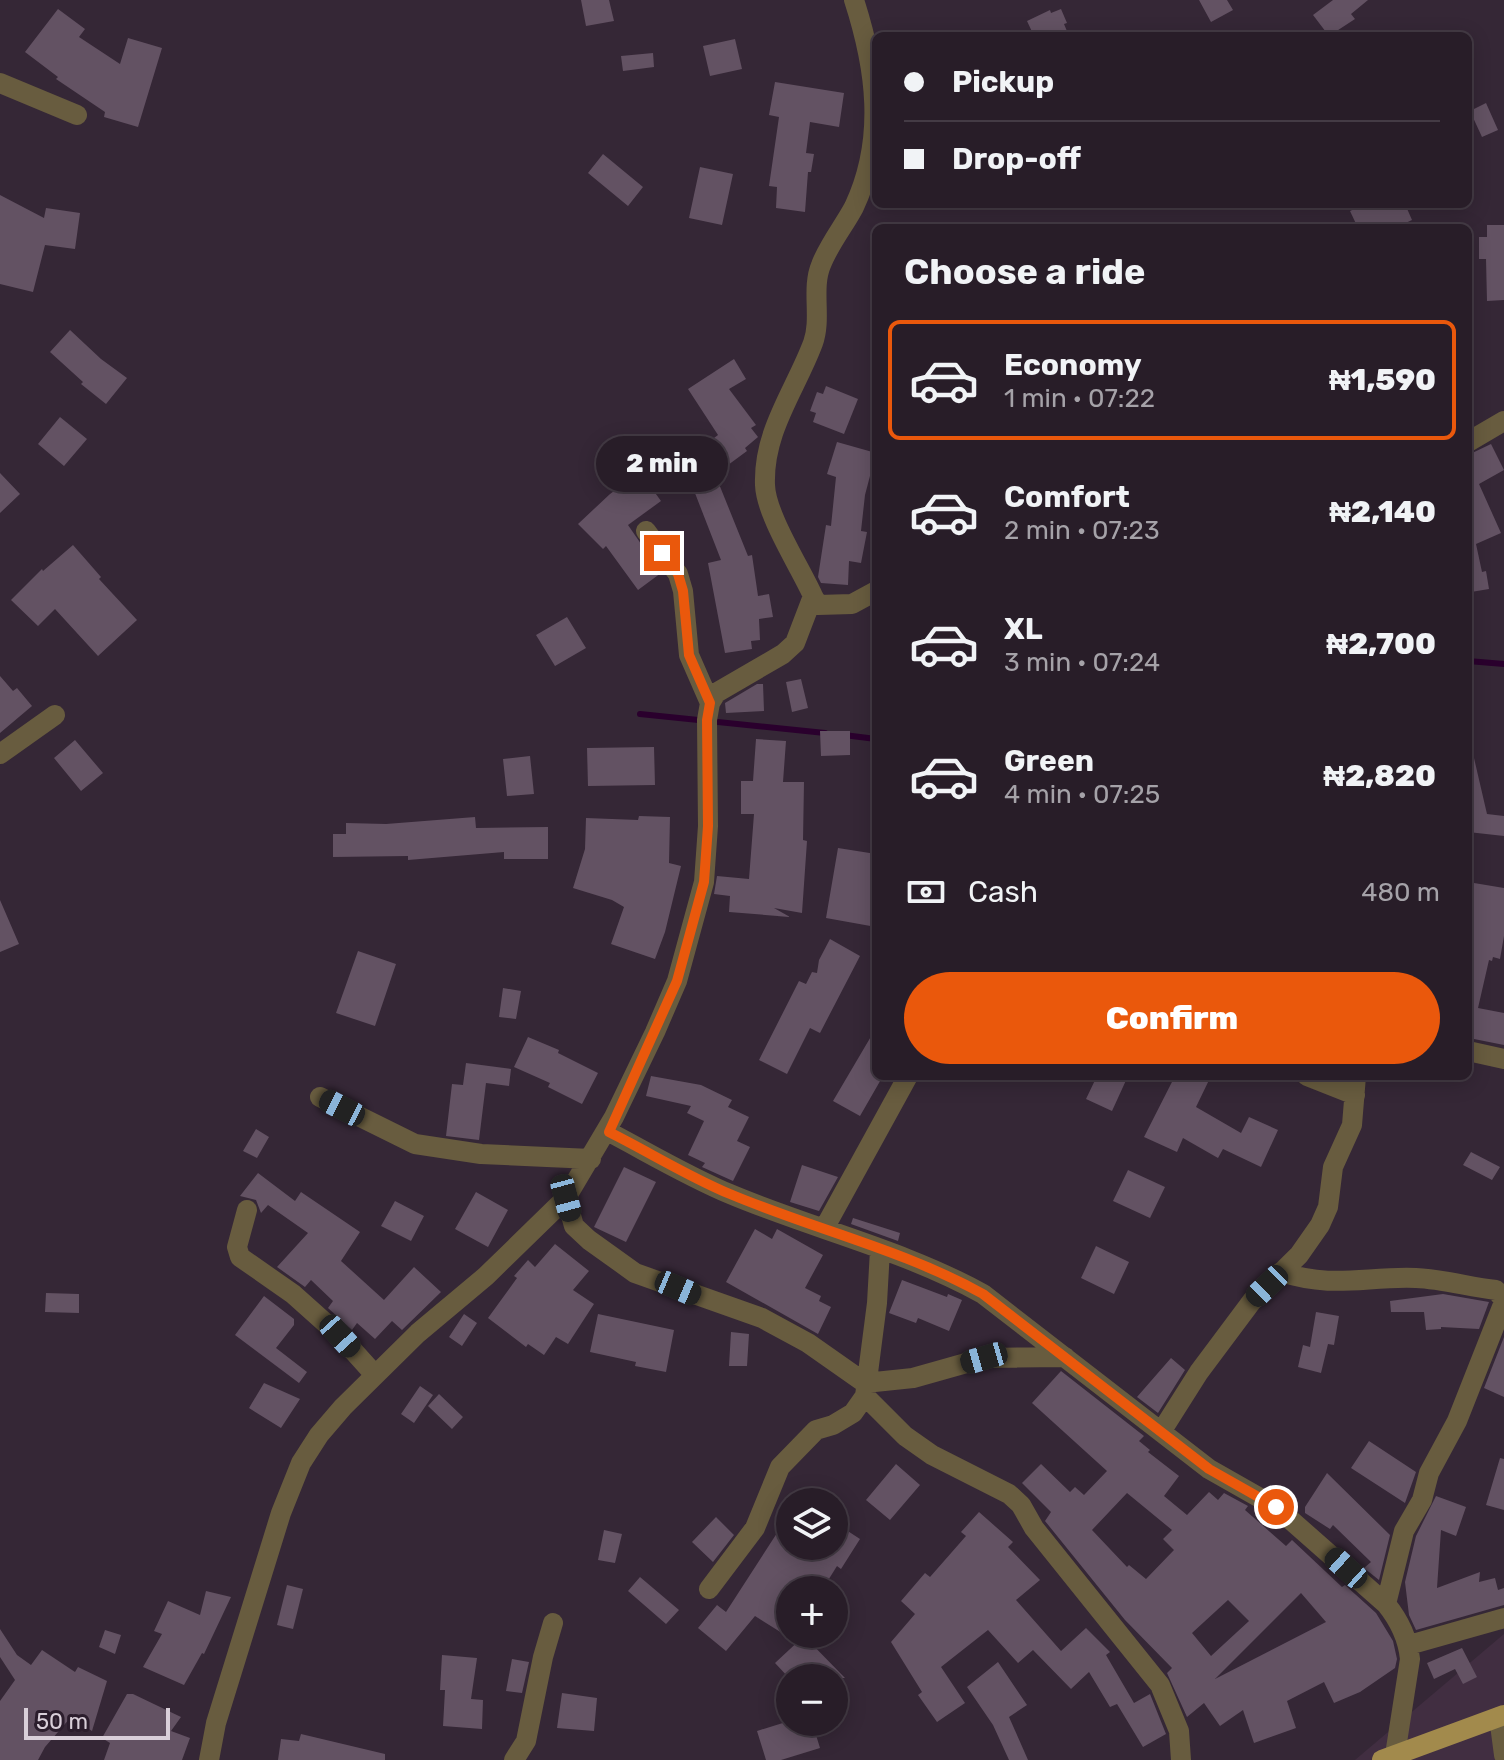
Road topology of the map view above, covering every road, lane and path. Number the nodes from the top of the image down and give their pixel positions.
1 (854, 0) edge
2 (872, 77) edge
3 (0, 83) edge
4 (77, 115) dead end
5 (872, 153) edge
6 (1504, 421) edge
7 (1472, 440) edge
8 (646, 531) dead end
9 (872, 593) edge
10 (813, 596) junction
11 (710, 703) junction
12 (55, 715) dead end
13 (0, 754) edge
14 (1472, 1052) edge
15 (1504, 1059) edge
16 (906, 1080) edge
17 (1327, 1080) edge
18 (1356, 1086) edge
19 (320, 1097) dead end
20 (603, 1139) junction
21 (566, 1198) junction
22 (247, 1210) dead end
23 (542, 1219) junction
24 (574, 1226) junction
25 (825, 1227) junction
26 (880, 1250) junction
27 (1281, 1272) junction
28 (1504, 1301) edge
29 (1065, 1357) junction
30 (375, 1375) junction
31 (865, 1390) junction
32 (1161, 1432) junction
33 (709, 1589) dead end
34 (1386, 1604) junction
35 (1504, 1618) edge
36 (553, 1623) dead end
37 (1409, 1645) junction
38 (1501, 1716) edge
39 (1504, 1755) edge
40 (1388, 1758) edge
41 (209, 1760) edge
42 (514, 1760) edge
43 (1181, 1760) edge

1 - 2 street
3 - 4 street
5 - 10 street
6 - 7 street
8 - 11 street
9 - 10 street
10 - 11 street
11 - 20 street
12 - 13 street
14 - 15 street
16 - 25 street
17 - 18 street
18 - 27 street
19 - 20 street
20 - 21 street
20 - 25 street
21 - 23 street
21 - 24 street
22 - 30 street
23 - 24 street
23 - 30 street
24 - 31 street
25 - 26 street
26 - 29 street
26 - 31 street
27 - 28 street
27 - 32 street
28 - 34 street
29 - 31 street
29 - 32 street
30 - 41 street
31 - 33 street
31 - 43 street
32 - 34 street
34 - 37 street
35 - 37 street
36 - 42 street
37 - 40 street
38 - 39 street
38 - 40 main road

